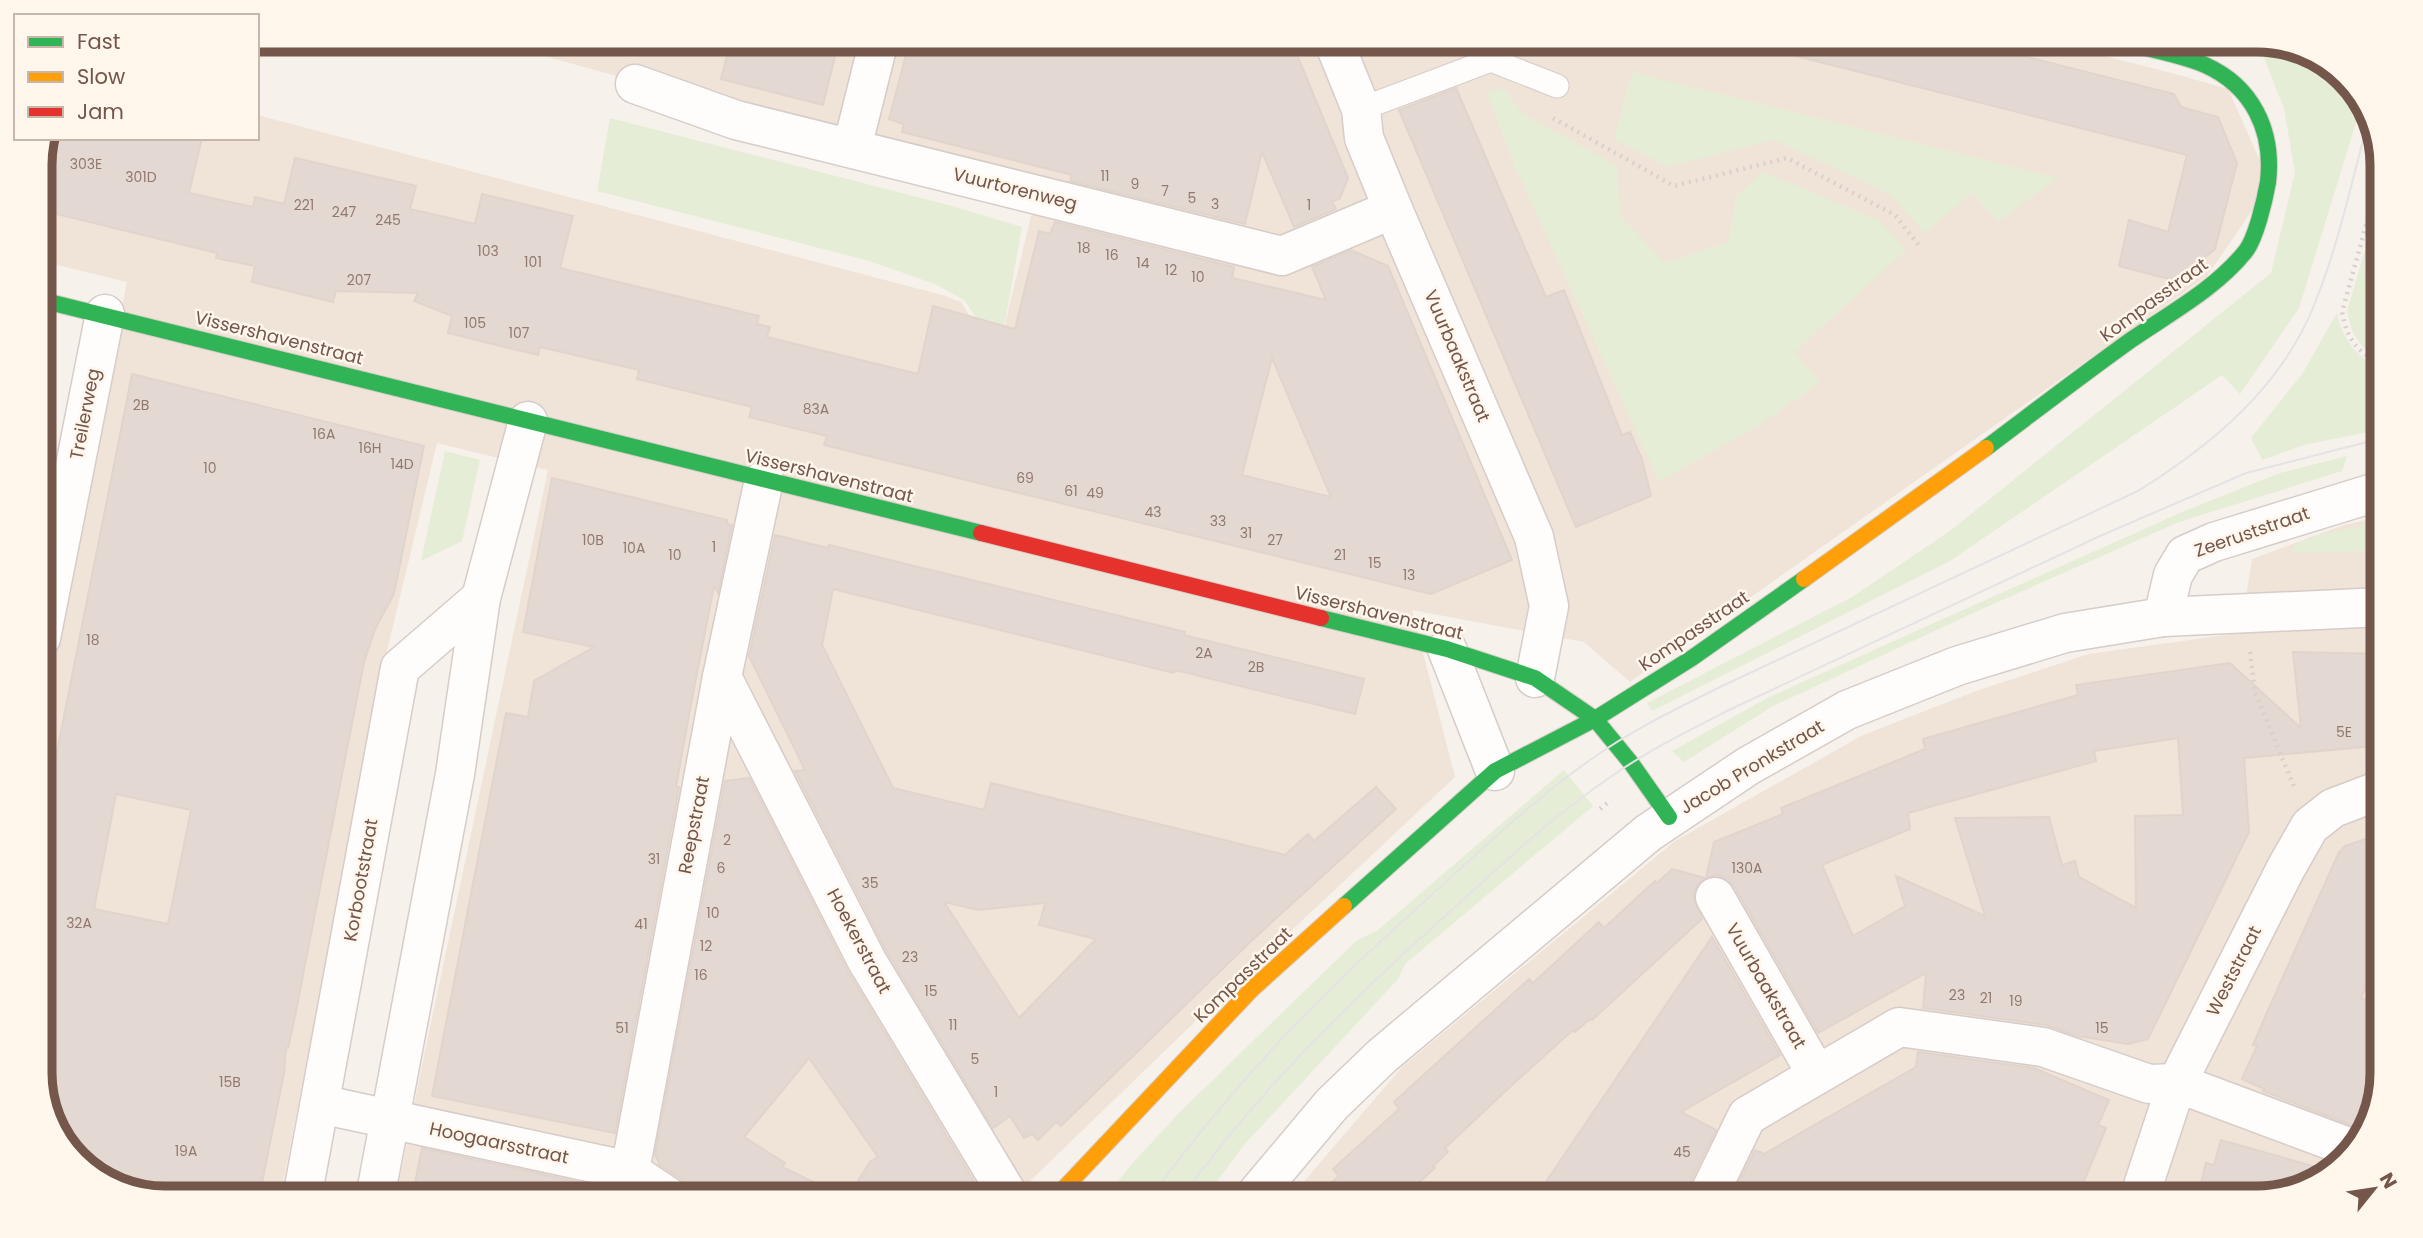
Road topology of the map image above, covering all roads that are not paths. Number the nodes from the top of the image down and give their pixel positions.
1 (876, 52) edge
2 (1338, 52) edge
3 (2158, 52) edge
4 (635, 84) dead end
5 (1557, 86) dead end
6 (1361, 109) junction
7 (852, 148) junction
8 (1393, 209) junction
9 (53, 303) edge
10 (106, 314) junction
11 (528, 421) junction
12 (764, 480) junction
13 (2370, 494) edge
14 (53, 578) edge
15 (481, 598) junction
16 (2370, 607) edge
17 (2163, 617) junction
18 (1447, 649) junction
19 (722, 677) junction
20 (1535, 678) junction
21 (1595, 719) junction
22 (1495, 771) junction
23 (2370, 794) edge
24 (1677, 831) junction
25 (1716, 897) dead end
26 (1816, 1075) junction
27 (2177, 1083) junction
28 (320, 1104) junction
29 (390, 1119) junction
30 (2343, 1145) edge
31 (629, 1171) junction
32 (305, 1186) edge
33 (377, 1186) edge
34 (652, 1186) edge
35 (1003, 1186) edge
36 (1066, 1186) edge
37 (1263, 1186) edge
38 (1713, 1186) edge
39 (2143, 1186) edge

1 - 7 street
2 - 6 street, Vuurbaakstraat
3 - 21 street, Kompasstraat
4 - 7 street, Vuurtorenweg
5 - 6 lane
6 - 8 street, Vuurbaakstraat
7 - 8 street, Vuurtorenweg
8 - 20 street, Vuurbaakstraat
9 - 10 street, Vissershavenstraat
10 - 11 street, Vissershavenstraat
10 - 14 street, Treilerweg
11 - 12 street, Vissershavenstraat
11 - 15 street
12 - 18 street, Vissershavenstraat
12 - 19 street, Reepstraat
13 - 17 street, Zeeruststraat
15 - 28 street, Korbootstraat
15 - 29 street
16 - 17 street, Jacob Pronkstraat
17 - 24 street, Jacob Pronkstraat
18 - 20 street, Vissershavenstraat
18 - 22 street
19 - 31 street, Reepstraat
19 - 35 street, Hoekerstraat
20 - 21 street, Vissershavenstraat
21 - 22 street, Kompasstraat
21 - 24 street
22 - 36 street, Kompasstraat
23 - 27 street, Weststraat
24 - 37 street, Jacob Pronkstraat
25 - 26 street, Vuurbaakstraat
26 - 27 street
26 - 38 street
27 - 30 street
27 - 39 street, Weststraat
28 - 29 street, Hoogaarsstraat
28 - 32 street, Korbootstraat
29 - 31 street, Hoogaarsstraat
29 - 33 street
31 - 34 street, Hoogaarsstraat

